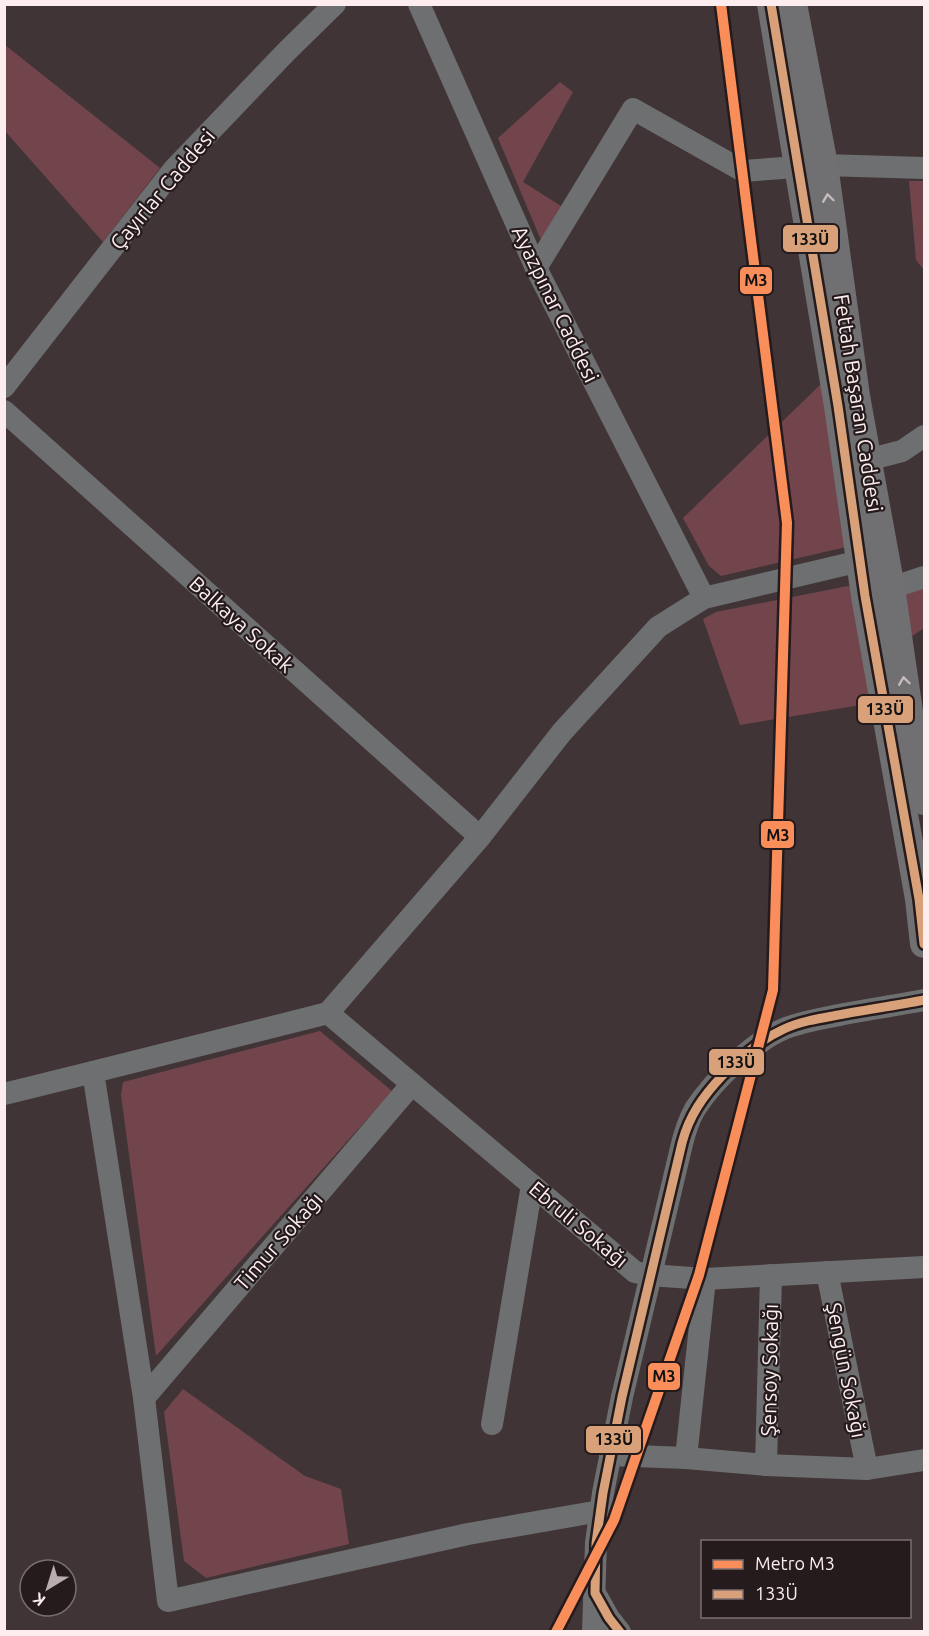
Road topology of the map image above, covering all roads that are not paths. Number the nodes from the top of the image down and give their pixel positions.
1 (335, 4) edge
2 (419, 4) edge
3 (771, 4) edge
4 (793, 4) edge
5 (811, 166) junction
6 (924, 168) edge
7 (536, 268) junction
8 (4, 387) edge
9 (4, 411) edge
10 (924, 436) edge
11 (867, 460) junction
12 (860, 561) junction
13 (924, 577) edge
14 (891, 588) junction
15 (704, 598) junction
16 (910, 747) edge
17 (924, 801) edge
18 (480, 837) junction
19 (924, 944) edge
20 (924, 1000) edge
21 (328, 1013) junction
22 (93, 1072) junction
23 (412, 1084) junction
24 (4, 1094) edge
25 (532, 1185) junction
26 (924, 1267) edge
27 (827, 1272) junction
28 (650, 1275) junction
29 (771, 1275) junction
30 (705, 1279) junction
31 (144, 1398) junction
32 (492, 1424) dead end
33 (610, 1455) junction
34 (686, 1458) junction
35 (924, 1460) edge
36 (766, 1466) junction
37 (867, 1469) junction
38 (600, 1511) junction
39 (595, 1593) junction
40 (593, 1632) edge
41 (620, 1632) edge

1 - 8 street, Çayırlar Caddesi
2 - 7 street, Ayazpınar Caddesi
3 - 5 main road, Fettah Başaran Caddesi
4 - 5 main road, Fettah Başaran Caddesi
5 - 6 street
5 - 7 street
11 -> 5 main road, Fettah Başaran Caddesi
5 - 12 main road, Fettah Başaran Caddesi
7 - 15 street, Ayazpınar Caddesi
9 - 18 street, Balkaya Sokak
10 - 11 street
11 - 14 main road, Fettah Başaran Caddesi
12 - 15 street
12 - 16 main road, Fettah Başaran Caddesi
13 - 14 street
16 -> 14 main road, Fettah Başaran Caddesi
15 - 18 street
16 - 17 main road, Fettah Başaran Caddesi
16 - 19 main road, Fettah Başaran Caddesi
18 - 21 street
20 - 28 street
21 - 22 street
21 - 23 street, Ebruli Sokağı
22 - 24 street
22 - 31 street
23 - 25 street, Ebruli Sokağı
23 - 31 street, Timur Sokağı
25 - 28 street, Ebruli Sokağı
25 - 32 street
26 - 27 street, Ebruli Sokağı
27 - 29 street, Ebruli Sokağı
27 - 37 street, Şengün Sokağı
28 - 30 street, Ebruli Sokağı
28 - 33 street
29 - 30 street, Ebruli Sokağı
29 - 36 street, Şensoy Sokağı
30 - 34 street
31 - 38 street
33 - 34 street
33 - 38 street
34 - 36 street
35 - 37 street
36 - 37 street
38 - 39 street
39 - 40 street
39 - 41 street

